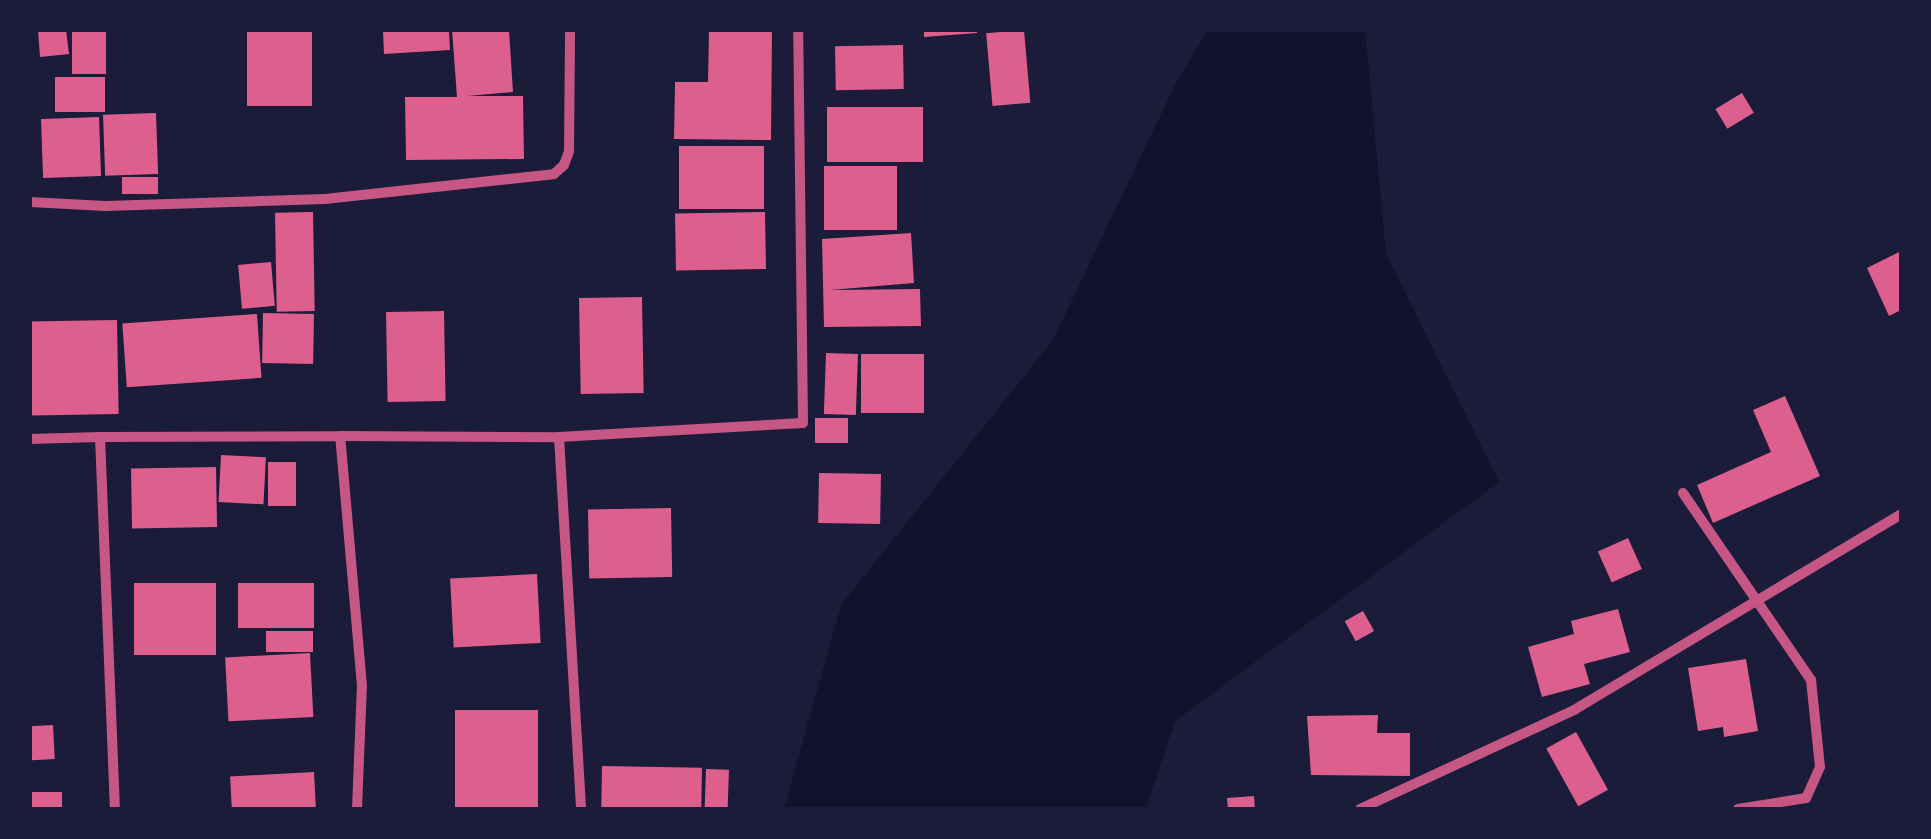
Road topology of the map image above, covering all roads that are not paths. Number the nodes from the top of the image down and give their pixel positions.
1 (570, 30) edge
2 (798, 30) edge
3 (30, 202) edge
4 (340, 436) junction
5 (100, 437) junction
6 (559, 437) junction
7 (30, 439) edge
8 (1683, 494) dead end
9 (1901, 514) edge
10 (1758, 600) junction
11 (115, 809) edge
12 (357, 809) edge
13 (582, 809) edge
14 (1360, 809) edge
15 (1738, 809) edge

1 - 3 street
2 - 6 street
4 - 5 street
4 - 6 street
4 - 12 street
5 - 7 street
5 - 11 street
6 - 13 street
8 - 10 street
9 - 10 street
10 - 14 street
10 - 15 street

